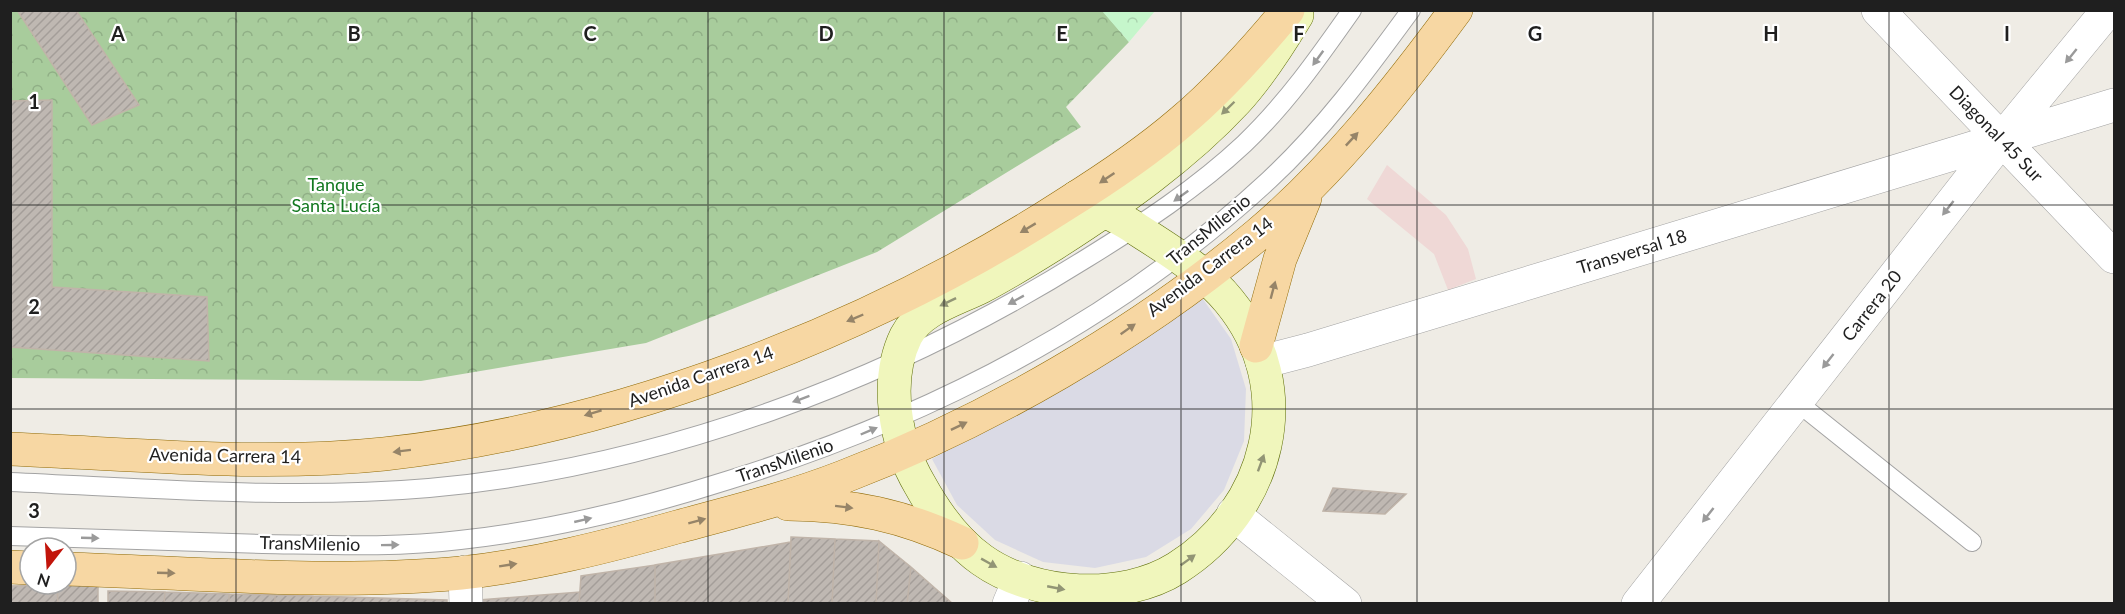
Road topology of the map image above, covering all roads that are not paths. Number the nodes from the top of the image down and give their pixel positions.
1 (1288, 10) edge
2 (1299, 10) edge
3 (1352, 10) edge
4 (1411, 10) edge
5 (1456, 10) edge
6 (1878, 10) edge
7 (2108, 10) edge
8 (2115, 105) edge
9 (2002, 139) junction
10 (1312, 182) junction
11 (1090, 204) junction
12 (1135, 228) junction
13 (1178, 257) junction
14 (2115, 257) edge
15 (1203, 277) junction
16 (1259, 354) junction
17 (898, 358) junction
18 (1797, 402) junction
19 (897, 420) junction
20 (10, 449) edge
21 (906, 452) junction
22 (10, 482) edge
23 (765, 503) junction
24 (1233, 514) junction
25 (10, 536) edge
26 (1972, 542) dead end
27 (962, 543) junction
28 (78, 569) edge
29 (466, 588) edge
30 (1014, 591) edge
31 (1136, 594) edge
32 (1094, 597) edge
33 (1345, 603) edge
34 (1638, 603) edge

1 -> 11 main road, Avenida Carrera 14
2 -> 11 main road, Avenida Carrera 14
3 -> 12 lane
4 - 13 lane, TransMilenio
10 -> 5 main road, Avenida Carrera 14
6 - 9 street, Diagonal 45 Sur
7 -> 9 street, Carrera 20
8 - 9 street, Transversal 18
9 - 14 street, Diagonal 45 Sur
9 - 16 street, Transversal 18
9 -> 18 street, Carrera 20
10 - 15 main road, Avenida Carrera 14
16 -> 10 main road
11 - 12 main road
11 -> 17 main road, Avenida Carrera 14
11 -> 20 main road, Avenida Carrera 14
12 - 13 main road
12 -> 17 lane
13 - 15 main road
13 - 19 lane, TransMilenio
15 - 16 main road
21 -> 15 main road, Avenida Carrera 14
24 -> 16 main road
17 - 19 main road, Avenida Carrera 14
17 -> 22 lane
18 - 26 lane
18 -> 34 street, Carrera 20
19 - 21 main road, Avenida Carrera 14
25 -> 19 lane, TransMilenio
21 - 23 main road, Avenida Carrera 14
21 - 27 main road
23 -> 27 main road
29 -> 23 main road, Avenida Carrera 14
31 -> 24 main road
24 - 33 street
27 -> 30 main road
28 -> 29 main road, Avenida Carrera 14
30 -> 32 main road
31 - 32 main road

